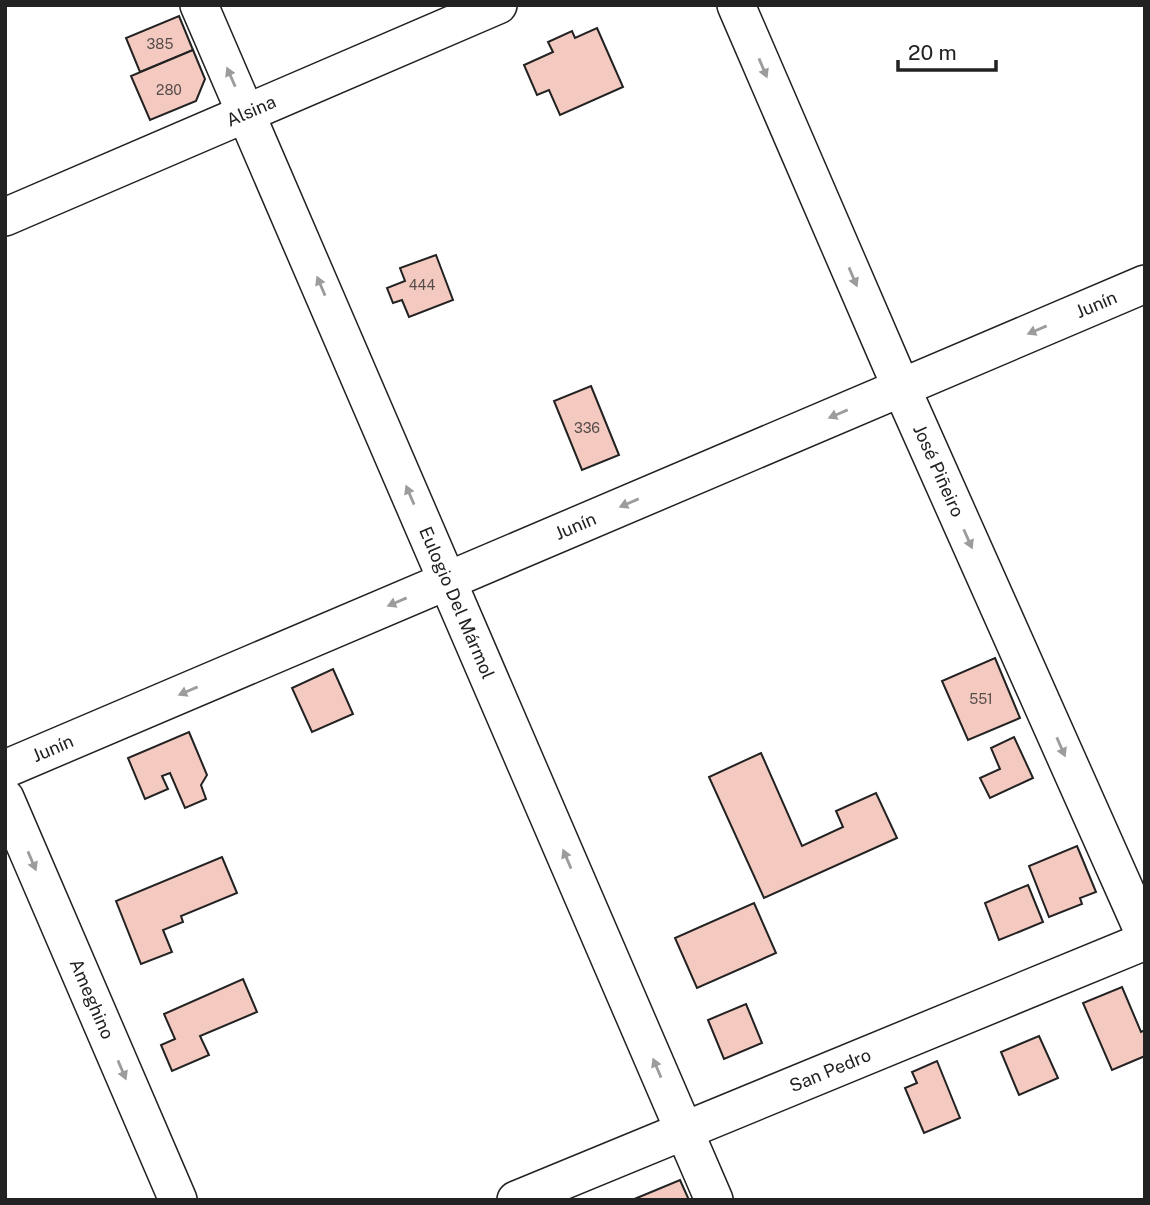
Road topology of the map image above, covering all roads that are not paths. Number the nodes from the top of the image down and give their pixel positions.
1 (199, 5) edge
2 (498, 5) edge
3 (736, 5) edge
4 (246, 112) junction
5 (5, 217) edge
6 (1145, 284) edge
7 (901, 387) junction
8 (447, 581) junction
9 (5, 769) edge
10 (5, 798) edge
11 (1145, 935) edge
12 (1145, 941) edge
13 (684, 1131) junction
14 (178, 1200) edge
15 (516, 1200) edge
16 (714, 1200) edge

4 -> 1 street, Eulogio Del Mármol
2 - 4 street, Alsina
3 -> 7 street, José Piñeiro
4 - 5 street, Alsina
8 -> 4 street, Eulogio Del Mármol
6 -> 7 street, Junín
7 -> 8 street, Junín
7 -> 11 street, José Piñeiro
8 -> 9 street, Junín
13 -> 8 street, Eulogio Del Mármol
10 -> 14 street, Ameghino
12 - 13 street, San Pedro
13 - 15 street, San Pedro
13 - 16 street, Eulogio Del Mármol

